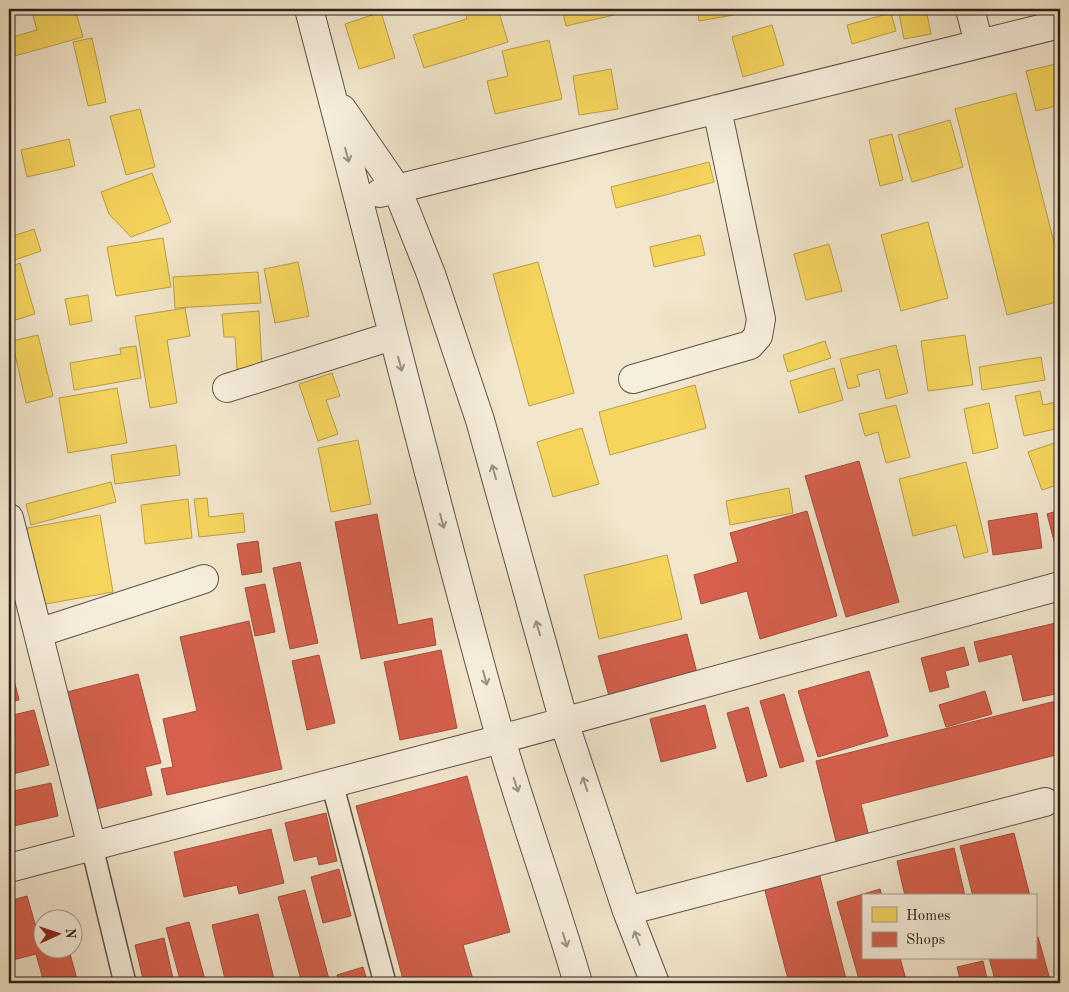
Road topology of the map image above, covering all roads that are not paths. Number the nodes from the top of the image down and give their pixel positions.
1 (308, 9) edge
2 (970, 9) edge
3 (1060, 24) edge
4 (979, 44) junction
5 (330, 91) junction
6 (717, 109) junction
7 (397, 189) junction
8 (359, 198) junction
9 (392, 336) junction
10 (634, 379) dead end
11 (227, 388) dead end
12 (9, 518) edge
13 (204, 579) dead end
14 (1060, 586) edge
15 (38, 633) junction
16 (564, 722) junction
17 (501, 739) junction
18 (332, 783) junction
19 (1045, 802) dead end
20 (92, 847) junction
21 (9, 868) edge
22 (627, 911) junction
23 (125, 983) edge
24 (385, 983) edge
25 (578, 983) edge
26 (655, 983) edge

1 - 5 street
2 - 4 street
3 - 4 street
4 - 6 street
5 - 7 street
5 -> 8 street
6 - 7 street
6 - 10 street
7 - 8 street
16 -> 7 street
8 - 9 street
9 - 11 street
9 -> 17 street
12 - 15 street
13 - 15 street
14 - 16 street
15 - 20 street
16 - 17 street
22 -> 16 street
17 - 18 street
17 -> 25 street
18 - 20 street
18 - 24 street
19 - 22 street
20 - 21 street
20 - 23 street
26 -> 22 street

